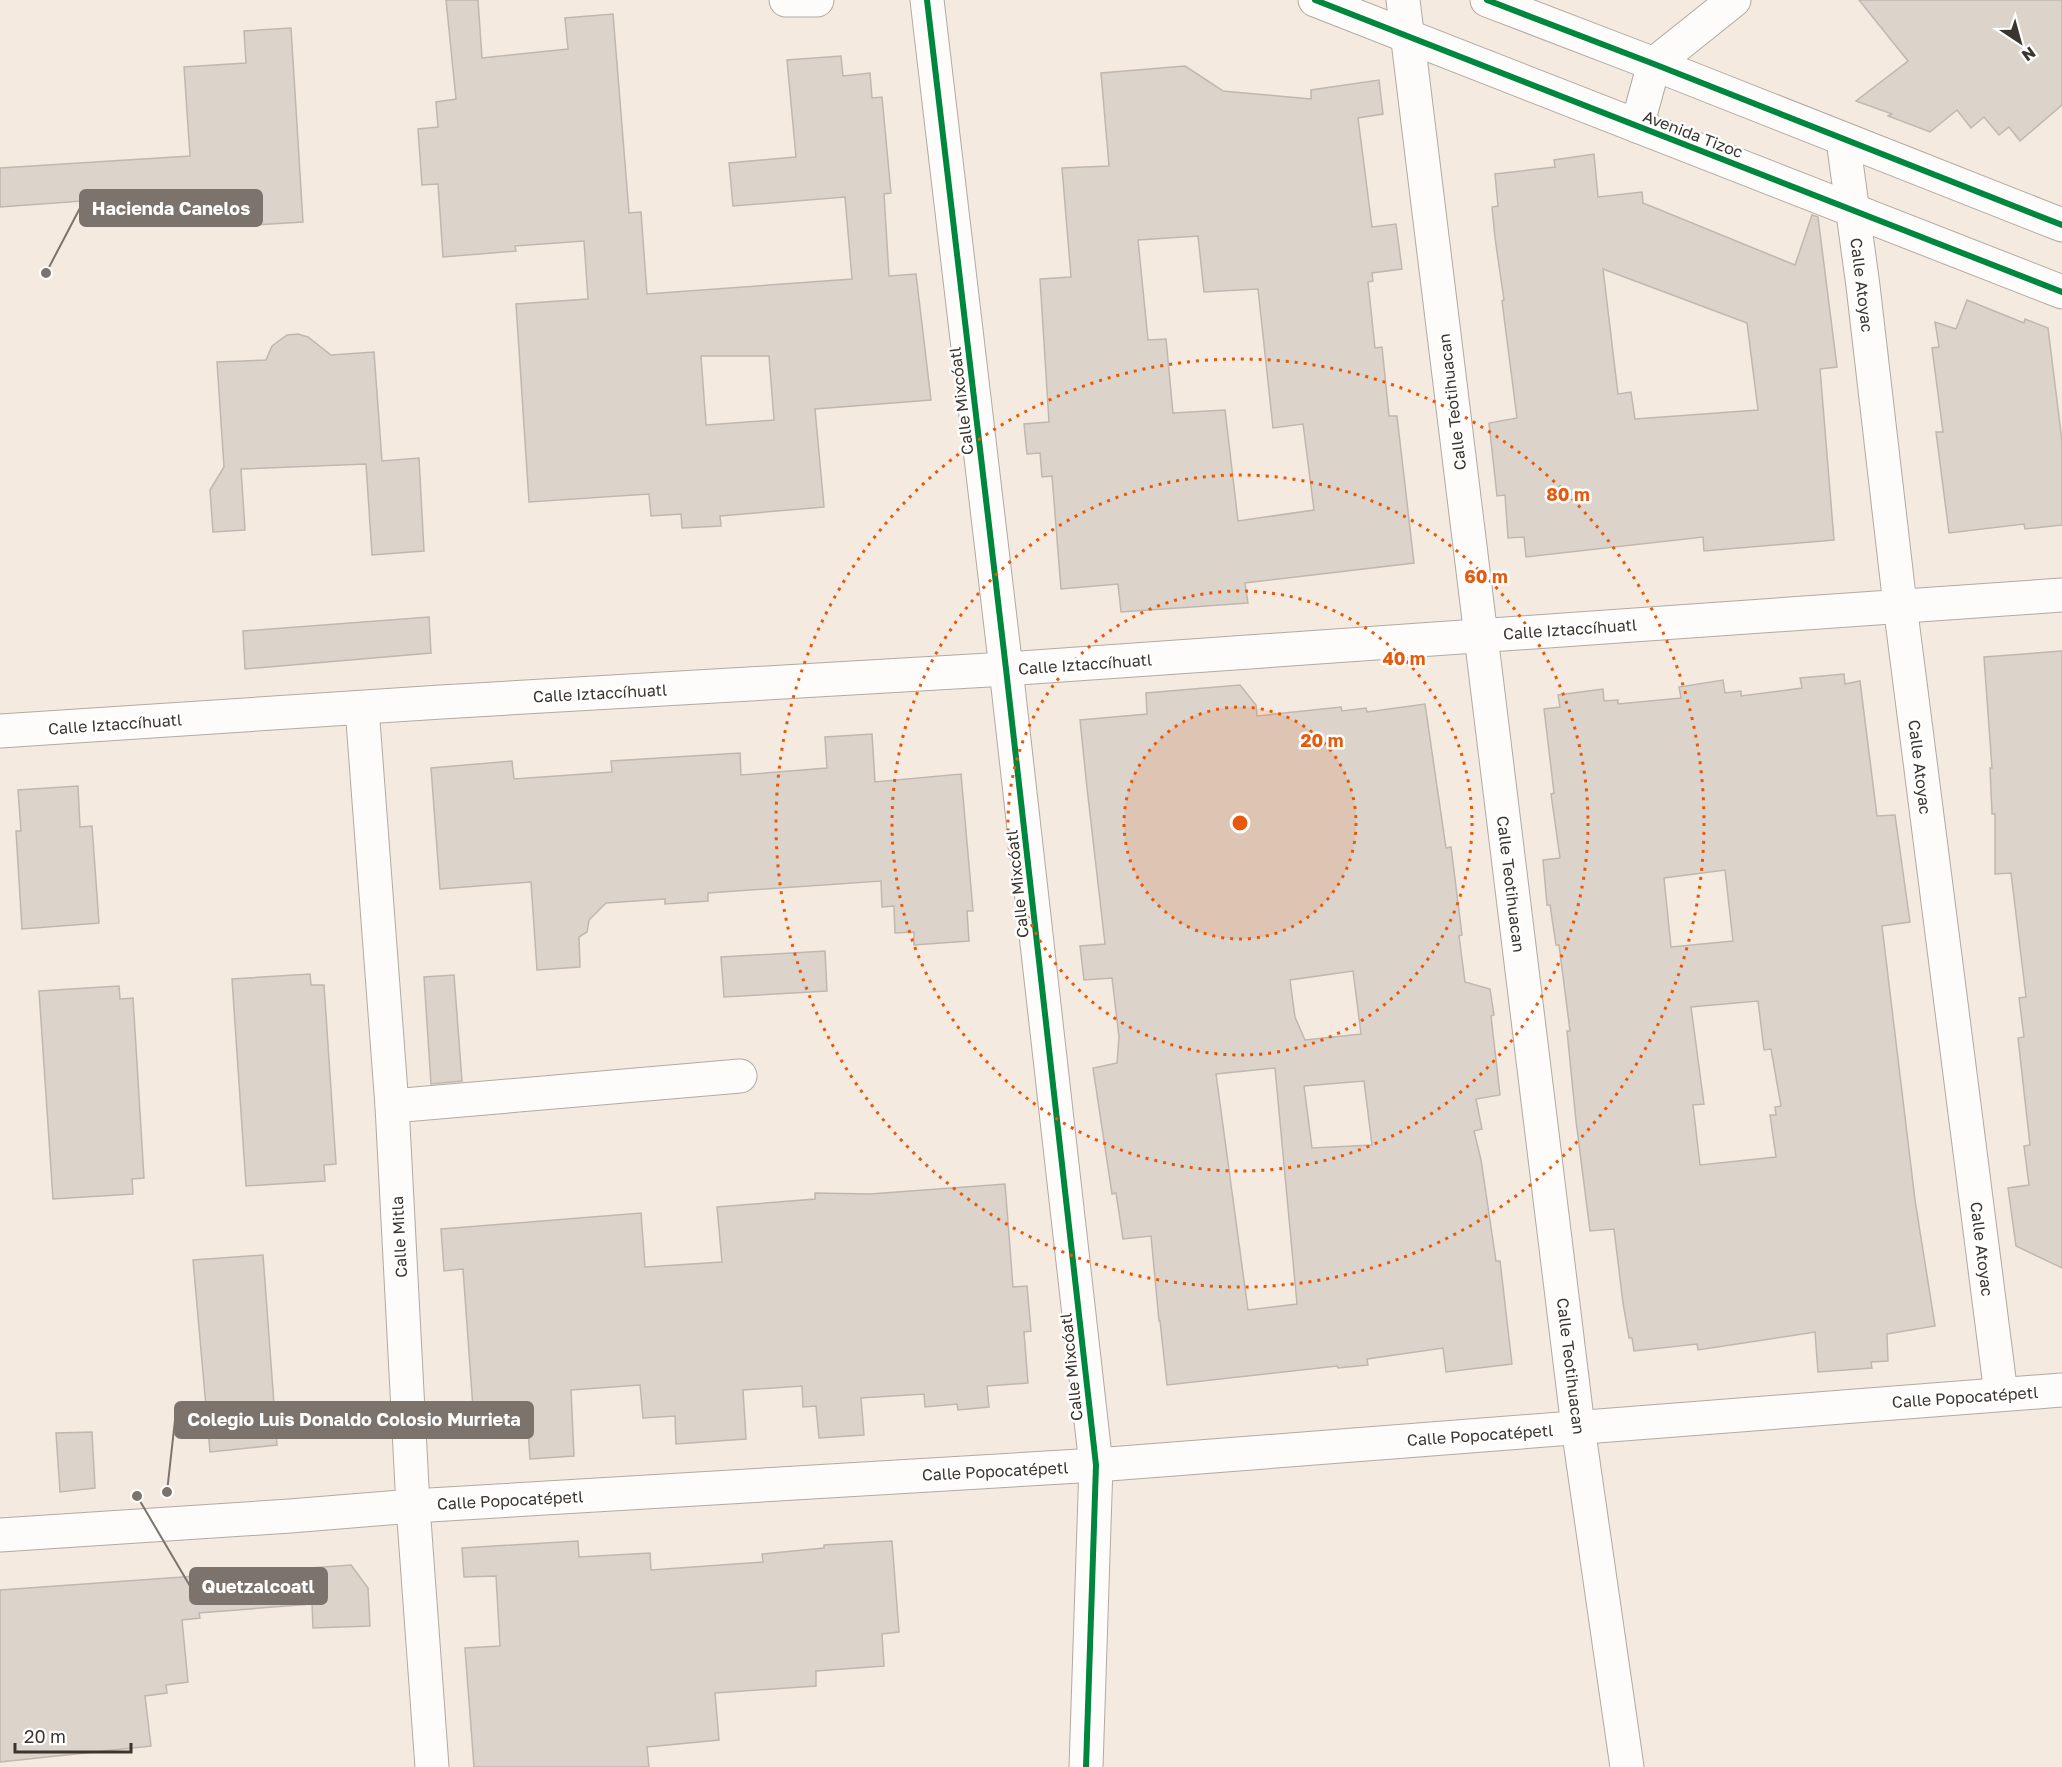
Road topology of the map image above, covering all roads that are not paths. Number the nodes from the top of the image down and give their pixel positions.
1 (786, 0) edge
2 (817, 0) edge
3 (927, 0) edge
4 (1315, 0) edge
5 (1404, 0) edge
6 (1487, 0) edge
7 (1734, 0) edge
8 (1408, 37) junction
9 (1654, 64) junction
10 (1637, 126) junction
11 (1843, 140) junction
12 (1852, 210) junction
13 (2062, 225) edge
14 (2062, 292) edge
15 (2062, 595) edge
16 (1900, 605) junction
17 (1480, 636) junction
18 (1006, 669) junction
19 (362, 708) junction
20 (0, 731) edge
21 (740, 1076) dead end
22 (392, 1106) junction
23 (2062, 1390) edge
24 (2001, 1395) junction
25 (1578, 1427) junction
26 (1096, 1465) junction
27 (413, 1506) junction
28 (0, 1535) edge
29 (432, 1767) edge
30 (1086, 1767) edge
31 (1627, 1767) edge

1 - 2 street
3 - 18 street, Calle Mixcóatl
4 - 8 street, Avenida Tizoc
5 - 8 street, Calle Teotihuacan
6 - 9 street
7 - 9 street
8 - 10 street, Avenida Tizoc
8 - 17 street, Calle Teotihuacan
9 - 10 street
9 - 11 street
10 - 12 street, Avenida Tizoc
11 - 12 street, Calle Atoyac
11 - 13 street
12 - 14 street, Avenida Tizoc
12 - 16 street, Calle Atoyac
15 - 16 street, Calle Iztaccíhuatl
16 - 17 street, Calle Iztaccíhuatl
16 - 24 street, Calle Atoyac
17 - 18 street, Calle Iztaccíhuatl
17 - 25 street, Calle Teotihuacan
18 - 19 street, Calle Iztaccíhuatl
18 - 26 street, Calle Mixcóatl
19 - 20 street, Calle Iztaccíhuatl
19 - 22 street, Calle Mitla
21 - 22 street
22 - 27 street, Calle Mitla
23 - 24 street, Calle Popocatépetl
24 - 25 street, Calle Popocatépetl
25 - 26 street, Calle Popocatépetl
25 - 31 street, Calle Teotihuacan
26 - 27 street, Calle Popocatépetl
26 - 30 street, Calle Mixcóatl
27 - 28 street, Calle Popocatépetl
27 - 29 street, Calle Mitla

